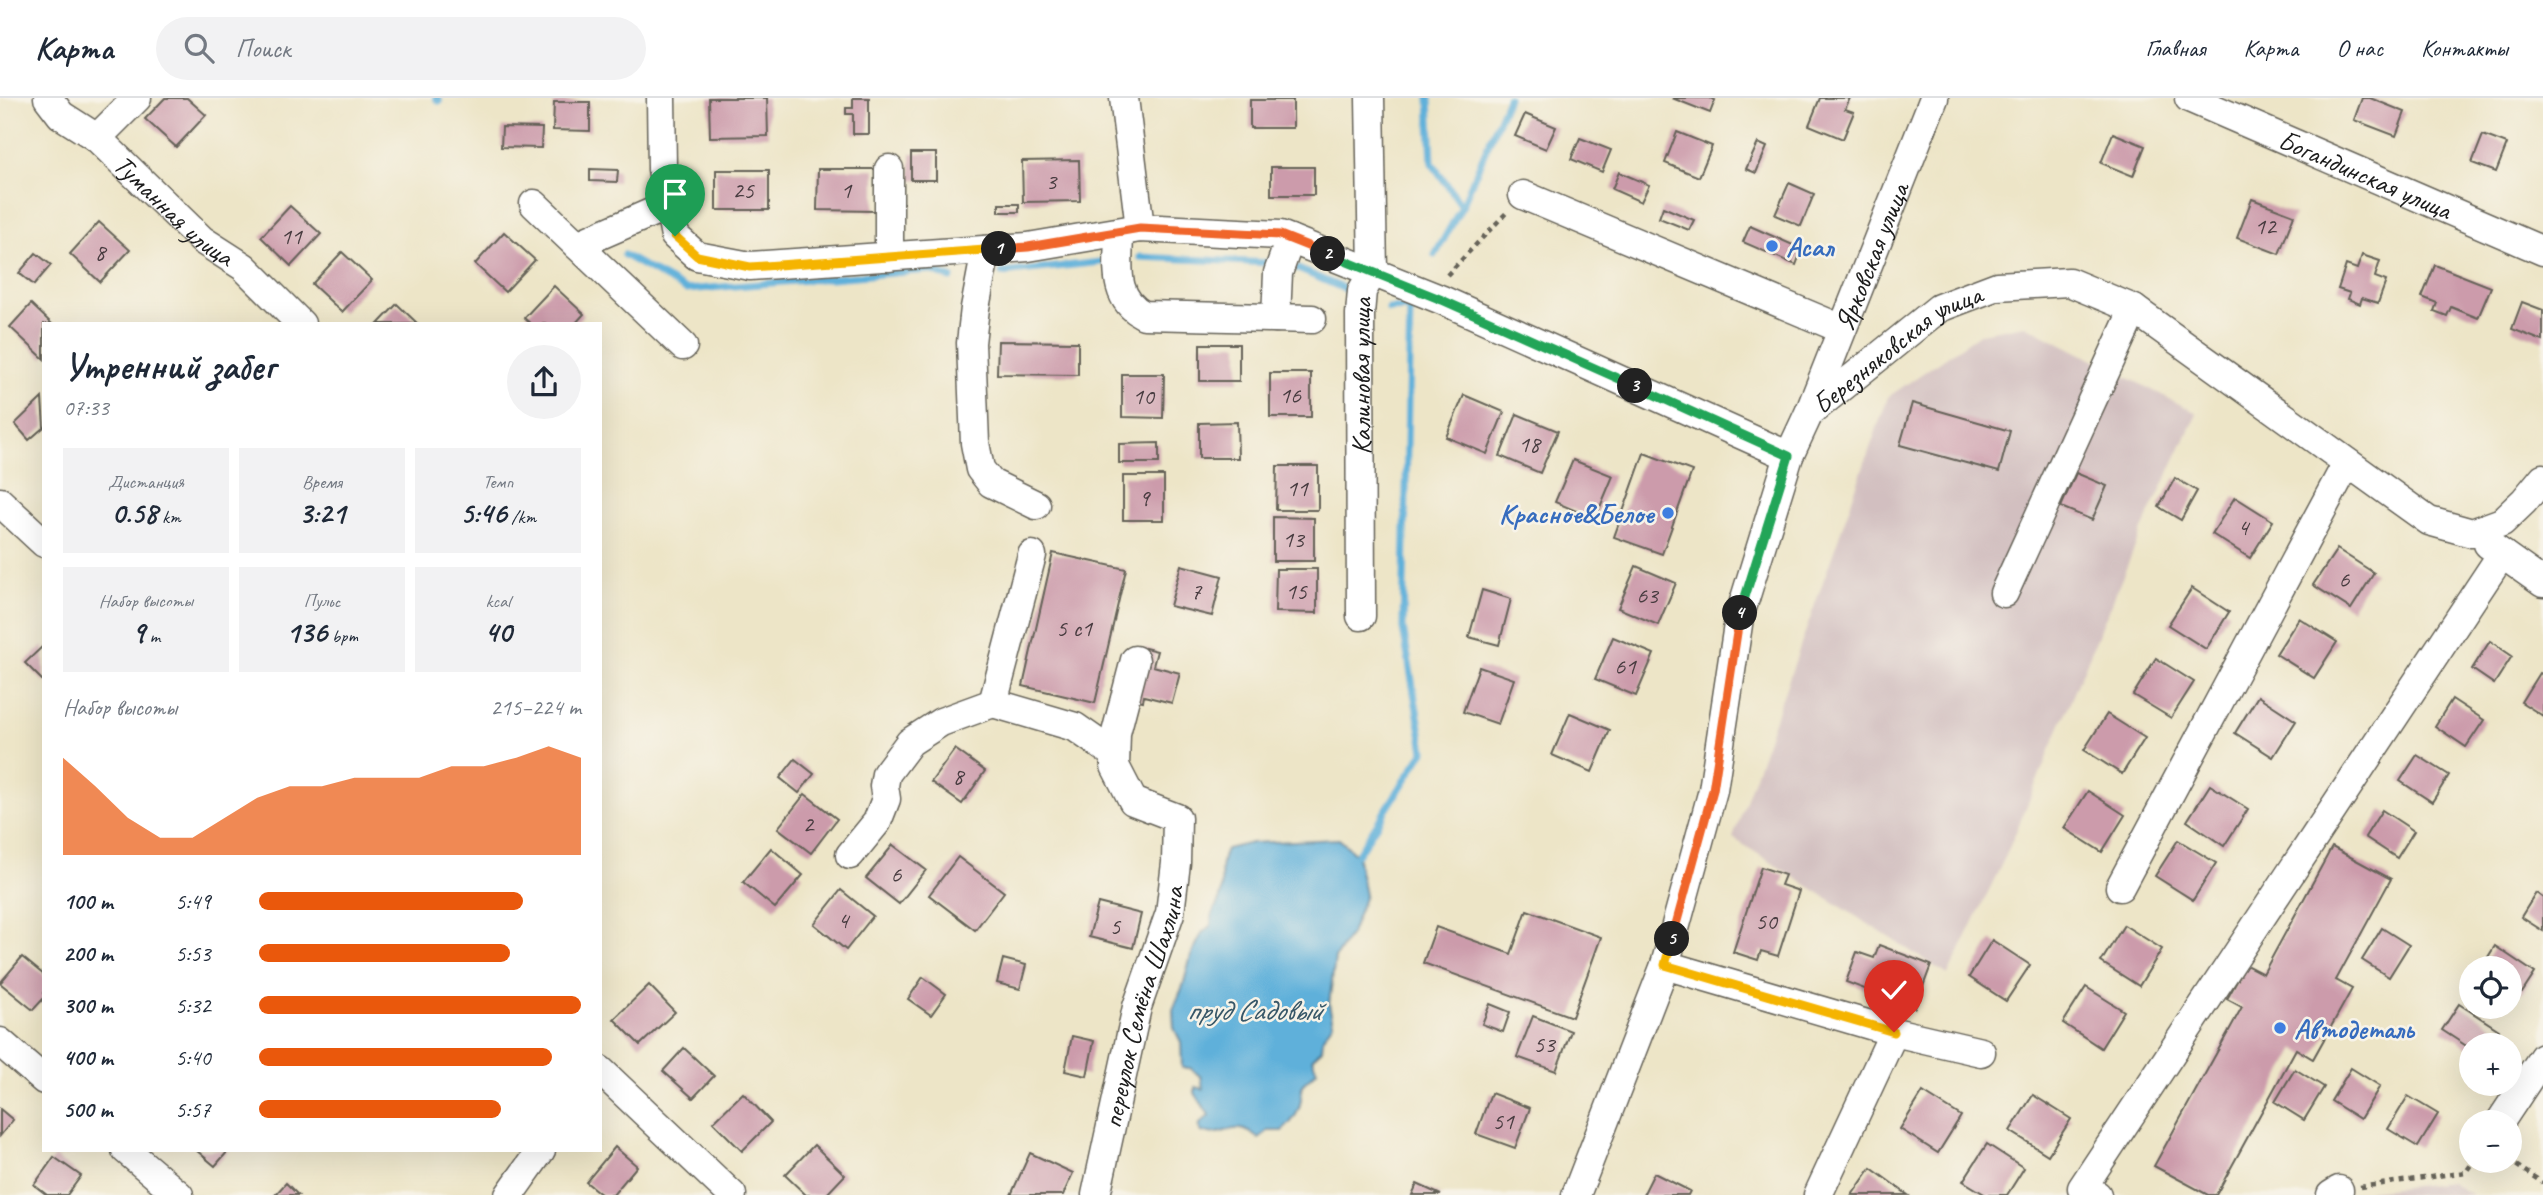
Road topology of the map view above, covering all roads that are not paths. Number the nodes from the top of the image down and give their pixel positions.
1 (48, 98) edge
2 (137, 98) edge
3 (661, 98) edge
4 (1124, 98) edge
5 (1370, 98) edge
6 (1934, 98) edge
7 (2189, 98) edge
8 (97, 138) junction
9 (889, 169) dead end
10 (1523, 195) road end
11 (534, 204) dead end
12 (669, 205) junction
13 (1129, 230) junction
14 (1290, 239) junction
15 (577, 245) junction
16 (986, 250) junction
17 (2543, 251) edge
18 (889, 257) junction
19 (1373, 272) junction
20 (2134, 309) junction
21 (1276, 318) junction
22 (1312, 319) dead end
23 (299, 322) edge
24 (1842, 329) junction
25 (683, 346) dead end
26 (1809, 413) junction
27 (1789, 456) junction
28 (2347, 463) junction
29 (2543, 478) edge
30 (0, 502) edge
31 (1035, 505) dead end
32 (2472, 533) junction
33 (42, 541) edge
34 (2502, 554) junction
35 (1032, 555) dead end
36 (2543, 583) edge
37 (2004, 593) dead end
38 (1361, 616) dead end
39 (1135, 660) dead end
40 (993, 703) junction
41 (1115, 755) junction
42 (850, 855) dead end
43 (2120, 887) dead end
44 (1665, 965) junction
45 (1894, 1032) junction
46 (0, 1042) edge
47 (1981, 1052) dead end
48 (2543, 1057) edge
49 (602, 1072) edge
50 (42, 1078) edge
51 (2508, 1110) edge
52 (128, 1152) edge
53 (540, 1152) edge
54 (179, 1195) edge
55 (509, 1195) edge
56 (732, 1195) edge
57 (1096, 1195) edge
58 (1576, 1195) edge
59 (1818, 1195) edge
60 (2097, 1195) edge

1 - 8 street, Туманная улица
2 - 8 street
3 - 12 street
4 - 13 street
5 - 19 street, Калиновая улица
6 - 24 street, Ярковская улица
7 - 17 street, Богандинская улица
8 - 23 street, Туманная улица
9 - 18 street
10 - 24 street
11 - 15 street
12 - 15 street
12 - 18 street
13 - 14 street
13 - 16 street
13 - 21 street
14 - 19 street
14 - 21 street
15 - 25 street
16 - 18 street
16 - 31 street
19 - 27 street
19 - 38 street, Калиновая улица
20 - 26 street, Березняковская улица
20 - 28 street, Березняковская улица
20 - 37 street
21 - 22 street
24 - 26 street, Ярковская улица
26 - 27 street, Березняковская улица
27 - 44 street, Березняковская улица
28 - 32 street, Березняковская улица
28 - 43 street
29 - 32 street
30 - 33 street
32 - 34 street, Березняковская улица
34 - 36 street, Березняковская улица
34 - 60 street
35 - 40 street
39 - 41 street
40 - 41 street
40 - 42 street
41 - 57 street, переулок Семёна Шахлина
44 - 45 street
44 - 58 street, Березняковская улица
45 - 47 street
45 - 59 street
46 - 50 street
48 - 51 street
49 - 56 street
52 - 54 street
53 - 55 street

